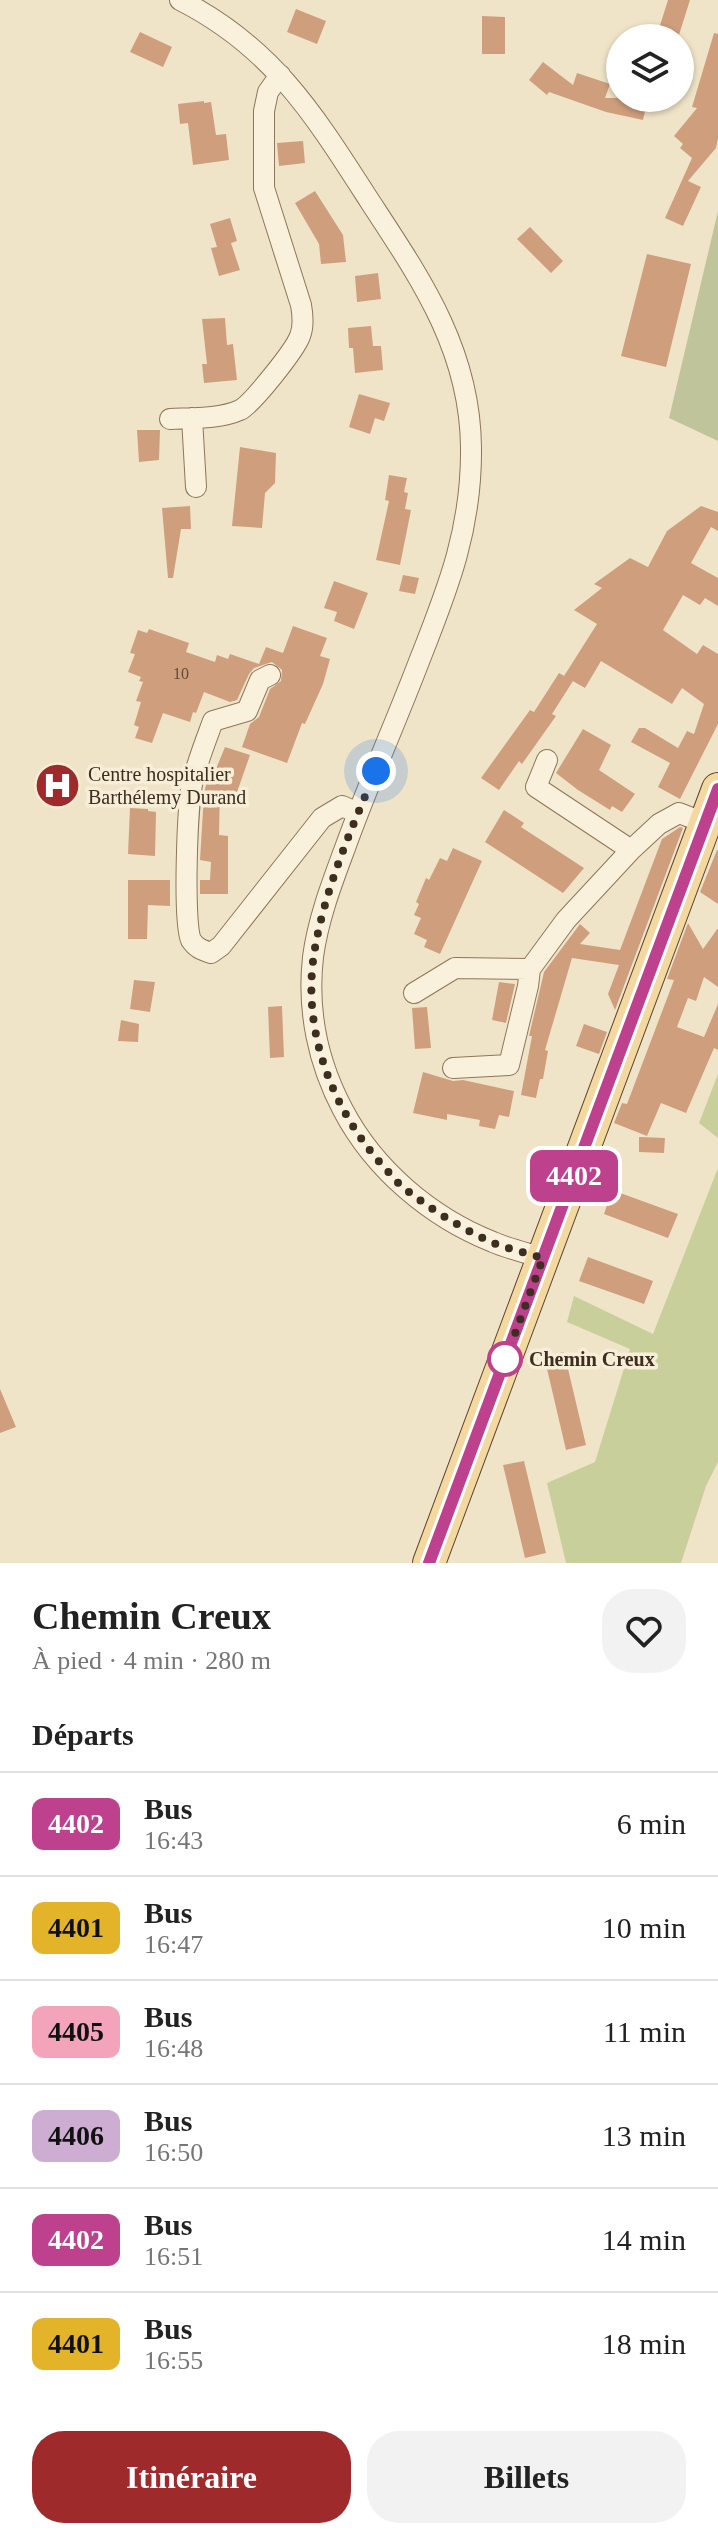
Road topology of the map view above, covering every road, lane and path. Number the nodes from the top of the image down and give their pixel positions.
1 (180, 0) edge
2 (280, 75) junction
3 (192, 418) junction
4 (170, 419) dead end
5 (196, 487) dead end
6 (270, 675) dead end
7 (547, 760) dead end
8 (718, 789) edge
9 (358, 813) junction
10 (705, 823) junction
11 (631, 850) junction
12 (530, 969) junction
13 (414, 993) dead end
14 (453, 1068) dead end
15 (543, 1258) junction
16 (429, 1563) edge

1 - 2 street
2 - 3 street
2 - 9 street
3 - 4 street
3 - 5 street
6 - 9 street
7 - 11 street
8 - 10 main road
9 - 15 street
10 - 11 street
10 - 15 main road
11 - 12 street
12 - 13 street
12 - 14 street
15 - 16 main road

